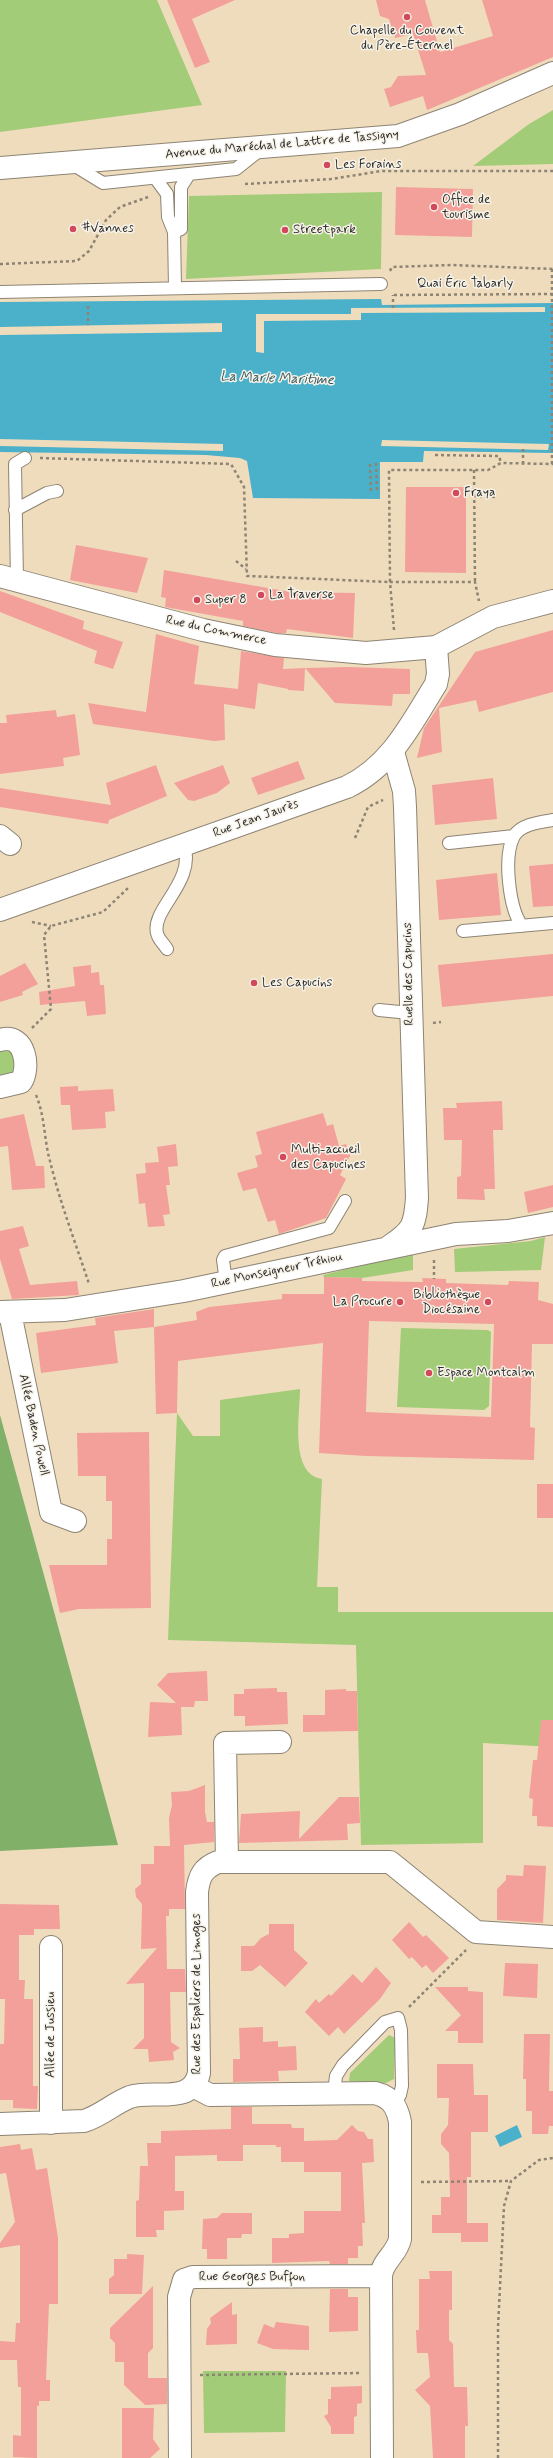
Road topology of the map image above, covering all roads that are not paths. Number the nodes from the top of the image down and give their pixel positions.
1 (553, 74) edge
2 (263, 148) junction
3 (69, 162) junction
4 (0, 168) edge
5 (188, 176) junction
6 (159, 184) junction
7 (174, 232) junction
8 (381, 284) road end
9 (175, 288) junction
10 (0, 292) edge
11 (25, 458) road end
12 (57, 491) dead end
13 (15, 510) junction
14 (9, 578) edge
15 (553, 601) edge
16 (436, 647) junction
17 (393, 752) junction
18 (553, 820) edge
19 (514, 836) junction
20 (449, 843) dead end
21 (184, 845) junction
22 (0, 910) edge
23 (553, 923) edge
24 (522, 926) junction
25 (463, 931) dead end
26 (167, 949) dead end
27 (379, 1010) dead end
28 (410, 1013) junction
29 (9, 1041) edge
30 (0, 1087) edge
31 (417, 1198) junction
32 (345, 1201) dead end
33 (553, 1224) edge
34 (456, 1234) junction
35 (389, 1247) junction
36 (226, 1282) junction
37 (5, 1312) edge
38 (75, 1521) dead end
39 (280, 1742) dead end
40 (227, 1862) junction
41 (553, 1937) edge
42 (51, 1947) dead end
43 (193, 2086) junction
44 (334, 2093) junction
45 (394, 2104) junction
46 (51, 2123) junction
47 (0, 2124) edge
48 (381, 2276) junction
49 (180, 2458) edge
50 (382, 2458) edge

1 - 2 street, Avenue du Maréchal de Lattre de Tassigny
2 - 3 street, Avenue du Maréchal de Lattre de Tassigny
2 - 5 lane
3 - 4 street, Avenue du Maréchal de Lattre de Tassigny
3 - 6 lane
5 - 6 lane
5 - 7 lane
6 - 7 lane
7 - 9 lane
8 - 9 lane
9 - 10 lane
11 - 13 lane
12 - 13 lane
13 - 14 lane
14 - 16 street, Rue du Commerce
15 - 16 street
16 - 17 street, Rue Jean Jaurès
17 - 21 street, Rue Jean Jaurès
17 - 28 street, Ruelle des Capucins
18 - 19 lane
19 - 20 lane
19 - 24 lane
21 - 22 street, Rue Jean Jaurès
21 - 26 lane
23 - 24 lane
24 - 25 lane
27 - 28 lane
28 - 31 street, Ruelle des Capucins
29 - 30 street
31 - 34 street, Ruelle des Capucins
31 - 35 street, Ruelle des Capucins
32 - 36 lane
33 - 34 street, Rue Monseigneur Tréhiou
34 - 35 street, Rue Monseigneur Tréhiou
35 - 36 street, Rue Monseigneur Tréhiou
36 - 37 street, Rue Monseigneur Tréhiou
37 - 38 street, Allée Baden Powell
39 - 40 street
40 - 41 street, Rue des Espaliers de Limoges
40 - 43 street, Rue des Espaliers de Limoges
42 - 46 street, Allée de Jussieu
43 - 44 street
43 - 46 street, Rue des Espaliers de Limoges
44 - 45 street
44 - 45 lane
45 - 48 street
46 - 47 street, Rue des Espaliers de Limoges
48 - 49 street, Rue Georges Buffon
48 - 50 street

